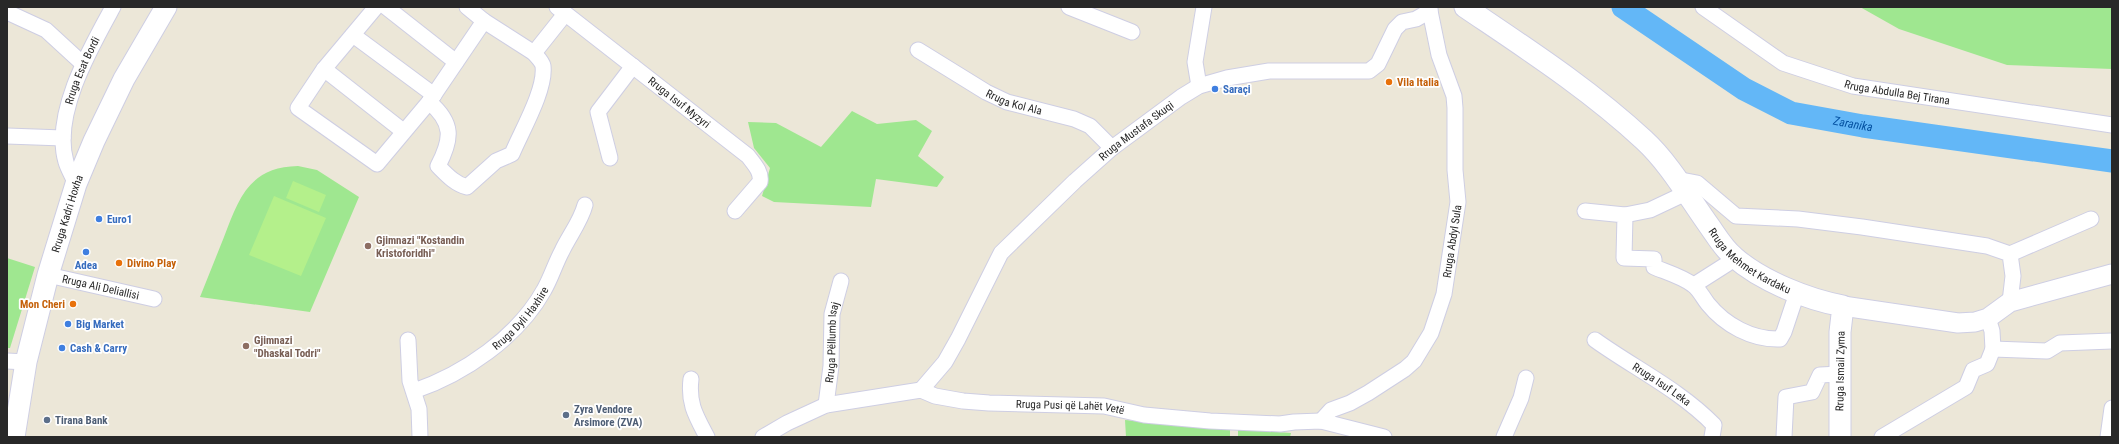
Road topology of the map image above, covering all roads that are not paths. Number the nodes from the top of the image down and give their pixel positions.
1 (113, 7) edge
2 (166, 7) edge
3 (376, 7) edge
4 (386, 7) edge
5 (466, 7) edge
6 (1069, 7) edge
7 (1204, 7) edge
8 (1465, 7) edge
9 (1703, 7) edge
10 (1430, 9) edge
11 (561, 10) edge
12 (7, 12) edge
13 (484, 21) junction
14 (1132, 32) dead end
15 (352, 35) junction
16 (918, 50) dead end
17 (534, 53) junction
18 (456, 62) junction
19 (83, 64) junction
20 (633, 66) junction
21 (324, 70) junction
22 (1200, 86) junction
23 (431, 99) junction
24 (2112, 125) edge
25 (403, 131) junction
26 (7, 136) edge
27 (63, 138) junction
28 (1112, 148) junction
29 (610, 158) dead end
30 (76, 184) junction
31 (1681, 186) junction
32 (585, 205) dead end
33 (735, 211) dead end
34 (1585, 211) dead end
35 (1625, 215) junction
36 (2092, 220) dead end
37 (2010, 254) junction
38 (1734, 257) junction
39 (2112, 274) edge
40 (48, 275) junction
41 (841, 282) dead end
42 (1694, 285) junction
43 (1797, 293) junction
44 (154, 299) dead end
45 (2010, 302) junction
46 (1844, 306) junction
47 (1988, 318) junction
48 (408, 340) dead end
49 (1596, 340) dead end
50 (2112, 341) edge
51 (1992, 350) junction
52 (16, 361) edge
53 (1840, 374) junction
54 (1526, 378) dead end
55 (691, 379) dead end
56 (921, 390) junction
57 (414, 391) junction
58 (826, 405) junction
59 (2112, 408) edge
60 (1321, 421) junction
61 (14, 437) edge
62 (420, 437) edge
63 (707, 437) edge
64 (763, 437) edge
65 (1384, 437) edge
66 (1504, 437) edge
67 (1712, 437) edge
68 (1784, 437) edge
69 (1840, 437) edge
70 (1882, 437) edge
71 (2108, 437) edge

1 - 19 street, Rruga Esat Bordi
2 - 30 main road, Rruga Kadri Hoxha
3 - 15 street
4 - 18 street
5 - 13 street
6 - 14 street
7 - 22 street
8 - 31 main road, Rruga Mehmet Kardaku
9 - 24 street, Rruga Abdulla Bej Tirana
10 - 22 street, Rruga Mustafa Skuqi
10 - 60 street, Rruga Abdyl Sula
11 - 17 street
11 - 20 street, Rruga Isuf Myzyri
12 - 19 street
13 - 17 street
13 - 18 street
15 - 21 street
15 - 23 street
16 - 28 street, Rruga Kol Ala
17 - 23 street
18 - 23 street
19 - 27 street, Rruga Esat Bordi
20 - 29 street
20 - 33 street, Rruga Isuf Myzyri
21 - 25 street
21 - 25 street
22 - 28 street, Rruga Mustafa Skuqi
23 - 25 street
26 - 27 street
27 - 30 street, Rruga Esat Bordi
28 - 56 street, Rruga Mustafa Skuqi
30 - 40 main road, Rruga Kadri Hoxha
31 - 35 street
31 - 37 street
31 - 38 main road, Rruga Mehmet Kardaku
32 - 57 street, Rruga Dyli Haxhire
34 - 35 street
35 - 42 street
36 - 37 street
37 - 45 street
38 - 42 street
38 - 43 main road, Rruga Mehmet Kardaku
39 - 45 street, Rruga Mehmet Kardaku
40 - 44 street, Rruga Ali Deliallisi
40 - 52 main road, Rruga Kadri Hoxha
41 - 58 street, Rruga Pëllumb Isaj
42 - 43 street
43 - 46 main road, Rruga Mehmet Kardaku
45 - 47 street, Rruga Mehmet Kardaku
46 - 47 street, Rruga Mehmet Kardaku
46 - 53 main road, Rruga Ismail Zyma
47 - 51 street
48 - 57 street
49 - 67 street, Rruga Isuf Leka
50 - 51 street
51 - 70 street
52 - 61 main road, Rruga Kadri Hoxha
53 - 68 street
53 - 69 main road, Rruga Ismail Zyma
54 - 66 street
55 - 63 street
56 - 58 street, Rruga Pusi që Lahët Vetë
56 - 60 street, Rruga Pusi që Lahët Vetë
57 - 62 street
58 - 64 street, Rruga Pusi që Lahët Vetë
59 - 71 street
60 - 65 street, Rruga Pusi që Lahët Vetë

